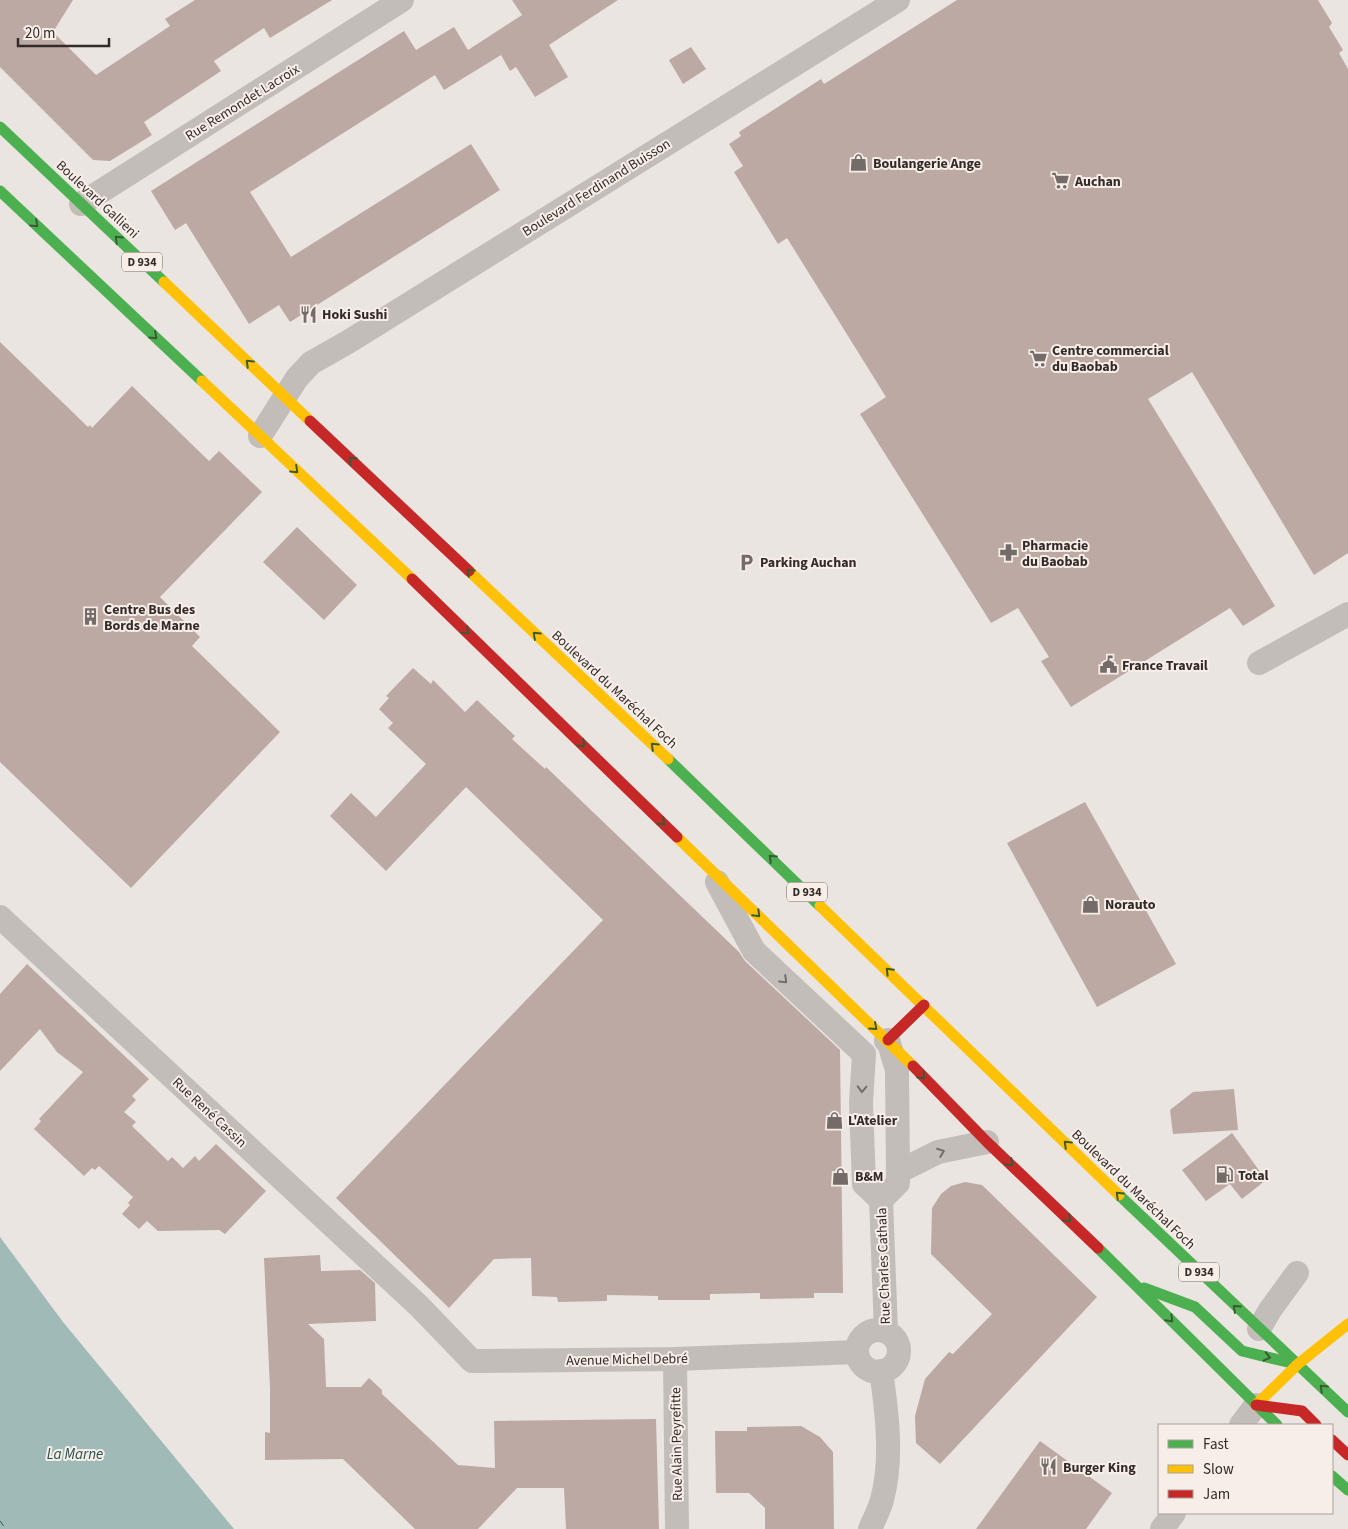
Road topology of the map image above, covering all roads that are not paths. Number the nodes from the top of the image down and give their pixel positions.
1 (402, 0) edge
2 (898, 0) edge
3 (0, 127) edge
4 (0, 191) edge
5 (81, 204) junction
6 (284, 397) junction
7 (260, 436) junction
8 (1348, 614) edge
9 (1259, 663) dead end
10 (709, 868) junction
11 (0, 918) edge
12 (924, 1005) junction
13 (888, 1040) junction
14 (864, 1054) junction
15 (987, 1142) junction
16 (898, 1172) junction
17 (881, 1200) junction
18 (1297, 1273) dead end
19 (1136, 1284) junction
20 (419, 1306) joint
21 (1348, 1324) edge
22 (1259, 1329) junction
23 (886, 1331) junction
24 (857, 1352) junction
25 (674, 1359) junction
26 (1298, 1364) junction
27 (880, 1371) junction
28 (1256, 1405) junction
29 (1348, 1412) edge
30 (1241, 1424) edge
31 (1276, 1424) edge
32 (1315, 1424) edge
33 (1333, 1441) edge
34 (1348, 1455) edge
35 (1333, 1477) edge
36 (1348, 1490) edge
37 (1173, 1514) edge
38 (677, 1529) edge
39 (870, 1529) edge
40 (1162, 1529) edge

1 - 5 street, Rue Remondet Lacroix
2 - 6 street, Boulevard Ferdinand Buisson
3 - 5 main road, Boulevard Gallieni / D 934
4 -> 7 main road
6 -> 5 main road, Boulevard Gallieni / D 934
6 - 7 street, Boulevard Ferdinand Buisson
12 -> 6 main road, Boulevard du Maréchal Foch / D 934
7 -> 10 main road
8 - 9 street
10 -> 13 main road
10 -> 14 street
11 - 20 street, Rue René Cassin
12 - 13 main road
22 -> 12 main road, Boulevard du Maréchal Foch / D 934
13 - 14 street
13 -> 15 main road
13 - 16 street, Rue Charles Cathala
14 -> 17 street, Rue Charles Cathala
16 -> 15 street
15 -> 19 main road
16 - 17 street, Rue Charles Cathala
17 - 23 street, Rue Charles Cathala
18 - 22 street
19 -> 26 main road
19 -> 28 main road
20 - 25 street, Avenue Michel Debré
21 - 26 main road
22 - 26 main road, Boulevard du Maréchal Foch / D 934
23 - 24 street, Rue Charles Cathala
23 - 27 street, Rue Charles Cathala
24 - 25 street, Avenue Michel Debré
24 - 27 street
25 - 38 street, Rue Alain Peyrefitte
26 - 28 main road
29 -> 26 main road, Boulevard du Maréchal Foch / D 934
27 - 39 street
28 - 30 street
28 - 31 main road
28 - 32 main road
33 - 34 main road
35 - 36 main road
37 - 40 street

